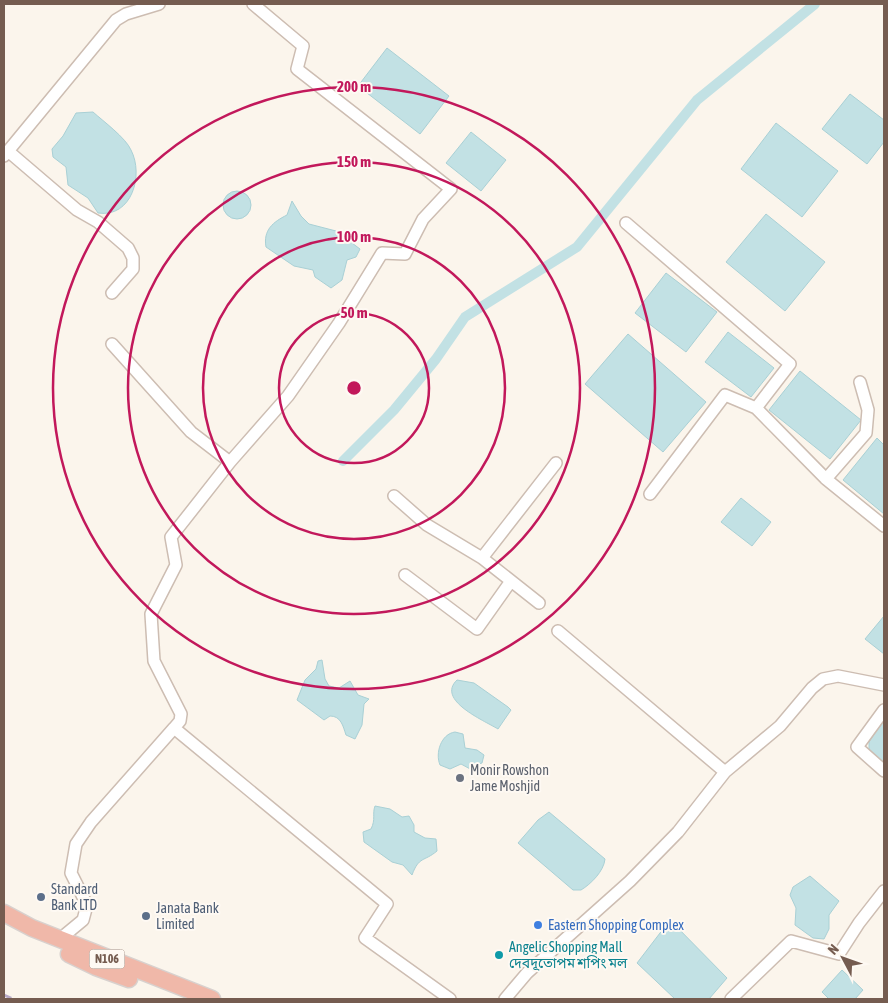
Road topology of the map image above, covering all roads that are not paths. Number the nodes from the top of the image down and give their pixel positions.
1 (159, 4) edge
2 (253, 4) edge
3 (134, 7) edge
4 (6, 153) edge
5 (626, 223) dead end
6 (112, 293) dead end
7 (112, 344) dead end
8 (860, 382) dead end
9 (756, 408) junction
10 (230, 462) junction
11 (556, 463) dead end
12 (826, 479) junction
13 (650, 494) dead end
14 (394, 496) dead end
15 (884, 526) edge
16 (482, 558) junction
17 (404, 575) dead end
18 (512, 581) junction
19 (539, 603) dead end
20 (558, 631) dead end
21 (884, 684) edge
22 (884, 710) edge
23 (174, 728) junction
24 (725, 772) junction
25 (884, 772) edge
26 (884, 891) edge
27 (4, 913) edge
28 (4, 922) edge
29 (60, 939) junction
30 (185, 999) edge
31 (212, 999) edge
32 (450, 999) edge
33 (505, 999) edge
34 (731, 999) edge

1 - 3 street
2 - 10 street
3 - 4 street
4 - 6 street
5 - 9 street
7 - 10 street
8 - 12 street
9 - 12 street
9 - 13 street
10 - 23 street
11 - 16 street
12 - 15 street
14 - 16 street
16 - 18 street
17 - 18 street
18 - 19 street
20 - 24 street
21 - 24 street
22 - 25 street
23 - 29 street
23 - 32 street
24 - 33 street
26 - 34 street
27 - 29 highway, N106
28 - 30 highway, N106
29 - 31 highway, N106

